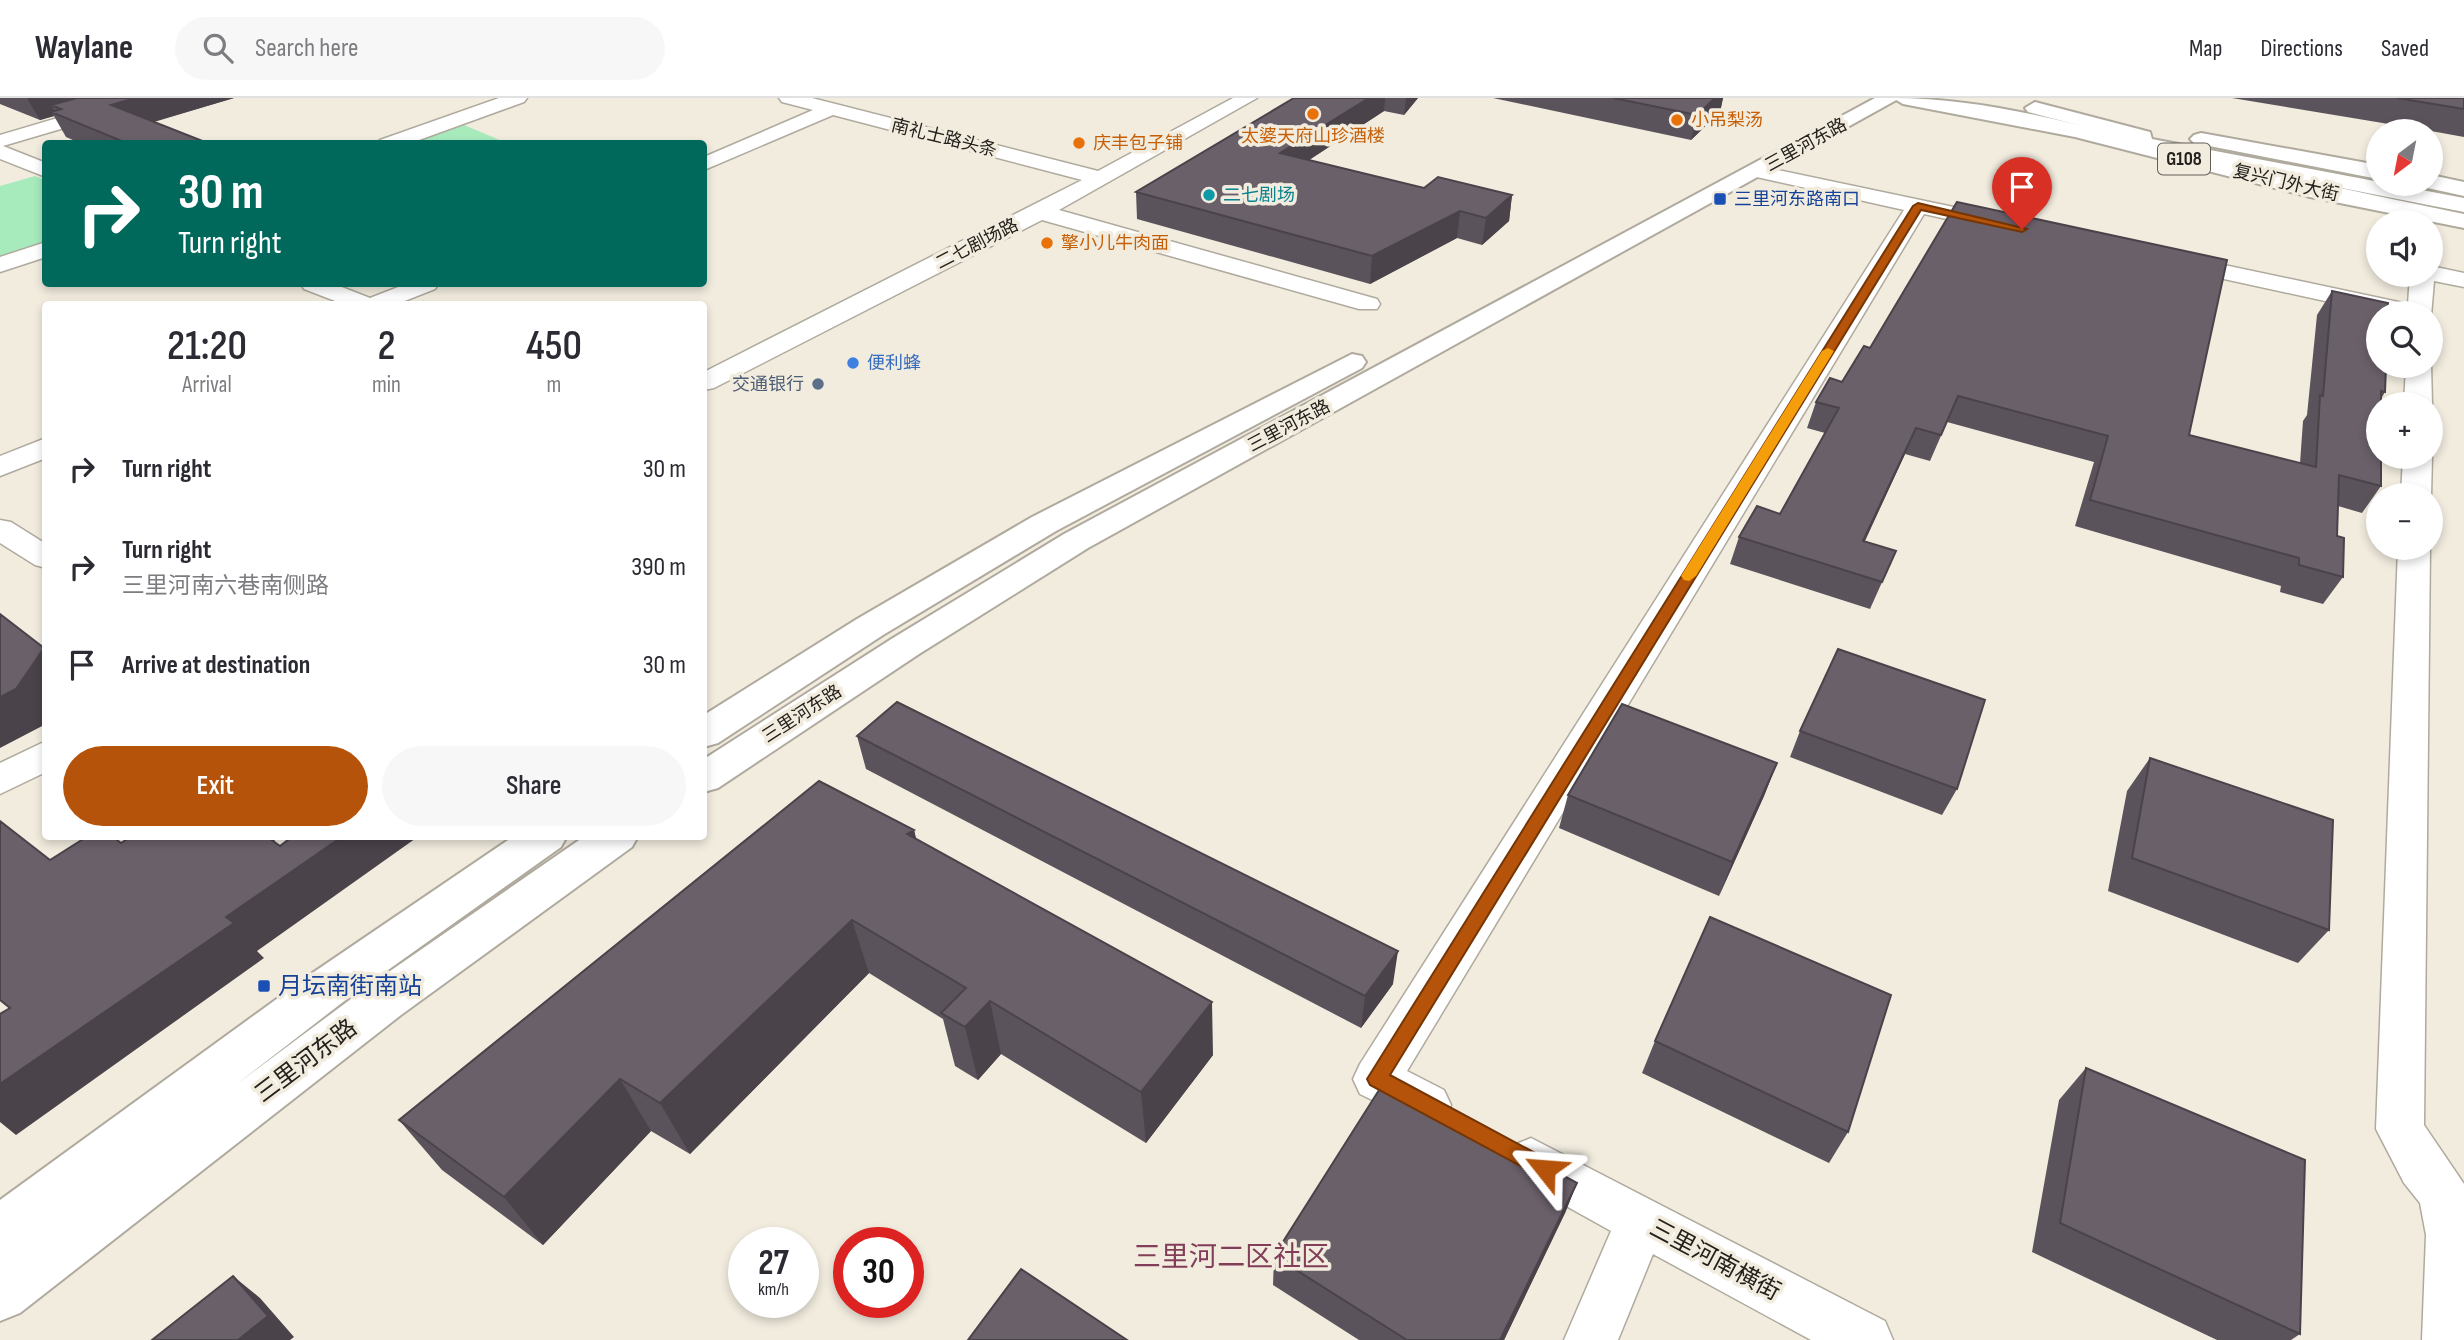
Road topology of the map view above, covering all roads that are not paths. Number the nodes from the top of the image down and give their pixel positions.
1 (145, 98) edge
2 (517, 98) edge
3 (789, 98) edge
4 (1247, 98) edge
5 (1848, 98) edge
6 (1890, 98) edge
7 (1903, 98) edge
8 (1983, 98) edge
9 (2035, 108) junction
10 (831, 109) junction
11 (2076, 131) junction
12 (398, 140) edge
13 (0, 141) edge
14 (0, 152) edge
15 (2223, 158) junction
16 (707, 163) edge
17 (42, 169) edge
18 (2366, 170) edge
19 (1759, 172) junction
20 (1100, 178) junction
21 (2443, 183) edge
22 (2464, 187) edge
23 (2464, 205) edge
24 (1918, 206) junction
25 (2390, 210) edge
26 (1040, 212) junction
27 (2443, 220) edge
28 (2464, 221) edge
29 (2025, 229) edge
30 (42, 250) edge
31 (2159, 258) edge
32 (0, 265) edge
33 (2443, 276) edge
34 (2464, 280) edge
35 (321, 287) edge
36 (419, 287) edge
37 (356, 301) edge
38 (384, 301) edge
39 (2366, 303) edge
40 (1368, 304) dead end
41 (707, 380) edge
42 (42, 449) edge
43 (0, 467) edge
44 (0, 529) edge
45 (42, 555) edge
46 (2414, 560) edge
47 (707, 731) edge
48 (42, 756) edge
49 (707, 776) edge
50 (0, 780) edge
51 (540, 840) edge
52 (611, 840) edge
53 (1461, 1124) edge
54 (1497, 1143) edge
55 (1641, 1220) junction
56 (0, 1232) edge
57 (0, 1293) edge
58 (1591, 1340) edge
59 (1866, 1340) edge
60 (2449, 1340) edge

1 - 13 street
2 - 12 street
3 - 10 street, 南礼士路头条
4 - 20 street, 二七剧场路
5 - 47 main road, 三里河东路
6 - 19 main road, 三里河东路
7 - 11 main road, 复兴门外大街 / G108
8 - 9 main road, 复兴门外大街 / G108
9 - 15 main road
9 - 18 main road, 复兴门外大街 / G108
10 - 16 street
10 - 20 street, 南礼士路头条
11 - 15 main road
11 - 25 main road, 复兴门外大街 / G108
14 - 17 street
15 - 23 main road
19 - 24 street
19 - 49 main road, 三里河东路
20 - 26 street, 二七剧场路
21 - 22 main road
24 - 29 street
24 - 53 street
26 - 40 street
26 - 41 street, 二七剧场路
27 - 28 main road, 复兴门外大街 / G108
30 - 32 street
31 - 39 street
33 - 34 street
35 - 37 street
36 - 38 street
42 - 43 street
44 - 45 street
46 - 60 street
48 - 50 street
51 - 56 main road, 三里河东路
52 - 57 main road, 三里河东路
54 - 55 street
55 - 58 street, 三里河南横街
55 - 59 street, 三里河南横街

